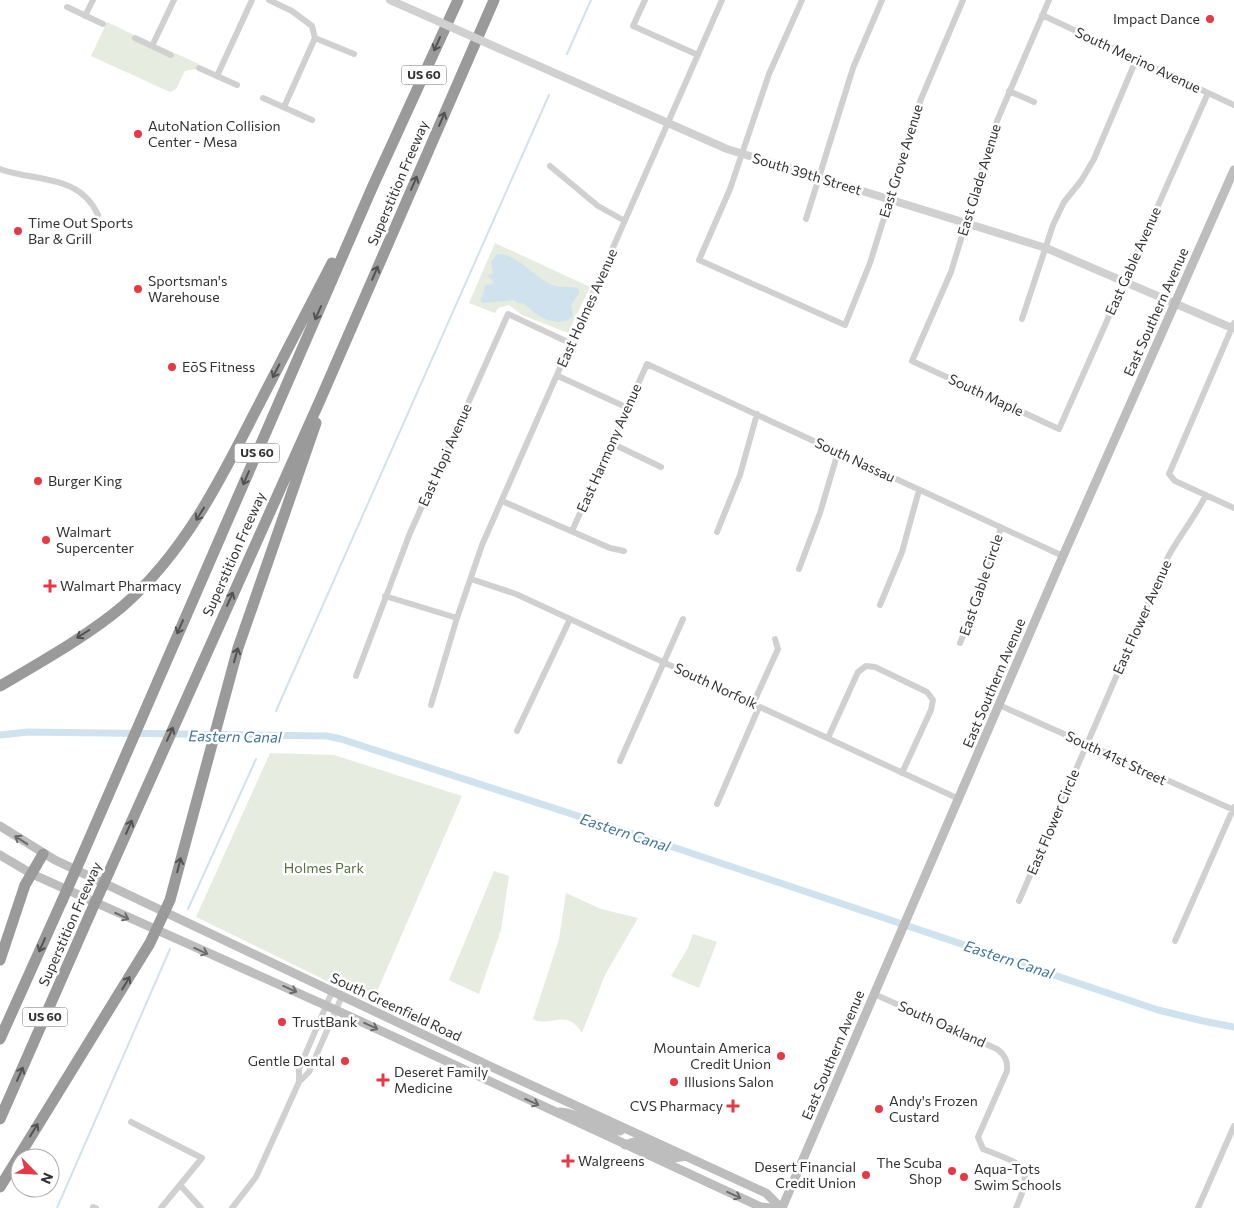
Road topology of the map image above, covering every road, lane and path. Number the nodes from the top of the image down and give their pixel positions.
1 (93, 0) edge
2 (174, 0) edge
3 (252, 0) edge
4 (269, 0) edge
5 (390, 0) edge
6 (458, 0) edge
7 (494, 0) edge
8 (499, 0) edge
9 (645, 0) edge
10 (722, 0) edge
11 (802, 0) edge
12 (882, 0) edge
13 (963, 0) edge
14 (1049, 0) edge
15 (67, 7) dead end
16 (1042, 15) junction
17 (85, 16) junction
18 (103, 24) dead end
19 (135, 38) dead end
20 (315, 38) junction
21 (152, 46) junction
22 (471, 53) junction
23 (354, 54) dead end
24 (171, 55) dead end
25 (698, 55) junction
26 (1136, 60) junction
27 (199, 68) dead end
28 (217, 76) junction
29 (237, 85) dead end
30 (1009, 90) junction
31 (1208, 93) junction
32 (262, 98) dead end
33 (1034, 102) dead end
34 (1234, 105) edge
35 (284, 107) junction
36 (312, 120) dead end
37 (669, 124) junction
38 (741, 153) junction
39 (550, 166) dead end
40 (0, 169) edge
41 (1234, 170) edge
42 (819, 177) junction
43 (372, 188) junction
44 (890, 199) junction
45 (98, 215) dead end
46 (806, 219) dead end
47 (625, 221) junction
48 (966, 222) junction
49 (1046, 248) junction
50 (1124, 280) junction
51 (1175, 302) junction
52 (1022, 318) dead end
53 (1233, 326) edge
54 (572, 344) junction
55 (912, 361) joint
56 (647, 364) joint
57 (558, 376) junction
58 (321, 398) junction
59 (628, 408) junction
60 (757, 414) junction
61 (1059, 429) joint
62 (611, 443) junction
63 (838, 452) junction
64 (661, 467) dead end
65 (919, 490) junction
66 (1206, 495) junction
67 (502, 501) junction
68 (1234, 508) edge
69 (1001, 527) junction
70 (572, 531) junction
71 (717, 532) dead end
72 (624, 551) dead end
73 (1063, 556) junction
74 (799, 569) dead end
75 (471, 579) junction
76 (385, 596) junction
77 (880, 605) dead end
78 (457, 618) junction
79 (570, 619) junction
80 (683, 619) dead end
81 (775, 639) dead end
82 (960, 643) dead end
83 (663, 662) junction
84 (356, 676) dead end
85 (0, 686) edge
86 (431, 705) dead end
87 (756, 705) junction
88 (999, 705) junction
89 (517, 731) dead end
90 (828, 738) junction
91 (1087, 744) junction
92 (620, 762) dead end
93 (902, 773) junction
94 (959, 798) junction
95 (717, 804) dead end
96 (1234, 809) edge
97 (0, 826) edge
98 (43, 854) junction
99 (0, 855) edge
100 (32, 874) junction
101 (1019, 901) dead end
102 (165, 911) junction
103 (156, 931) junction
104 (1175, 941) dead end
105 (0, 960) edge
106 (332, 992) junction
107 (874, 994) junction
108 (342, 996) junction
109 (326, 1005) junction
110 (336, 1010) junction
111 (0, 1039) edge
112 (299, 1082) junction
113 (552, 1111) junction
114 (0, 1119) edge
115 (131, 1122) dead end
116 (1234, 1126) edge
117 (624, 1128) junction
118 (625, 1145) junction
119 (686, 1156) junction
120 (180, 1185) junction
121 (0, 1187) edge
122 (161, 1208) edge
123 (201, 1208) edge
124 (232, 1208) edge
125 (770, 1208) edge
126 (782, 1208) edge
127 (1016, 1208) edge
128 (1198, 1208) edge

1 - 17 street
2 - 21 street
3 - 28 street
4 - 20 street
5 - 37 street, South 39th Street, bridge
6 -> 43 highway, Superstition Freeway / US 60
7 - 22 highway, Superstition Freeway / US 60
8 - 22 highway
9 - 25 street
10 - 25 street, East Holmes Avenue
11 - 38 street
12 - 42 street
13 - 44 street, East Grove Avenue
14 - 16 street, East Glade Avenue
15 - 17 street
16 - 26 street, South Merino Avenue
16 - 30 street, East Glade Avenue
17 - 18 street
19 - 21 street
20 - 23 street
20 - 35 street
21 - 24 street
58 -> 22 highway, Superstition Freeway / US 60
25 - 37 street, East Holmes Avenue
26 - 31 street, South Merino Avenue
26 - 49 street
27 - 28 street
28 - 29 street
30 - 33 street
30 - 48 street, East Glade Avenue
31 - 34 street, South Merino Avenue
31 - 50 street, East Gable Avenue
32 - 35 street
35 - 36 street
37 - 38 street, South 39th Street
37 - 47 street, East Holmes Avenue
38 - 42 street, South 39th Street
38 - 44 street, East Grove Avenue
39 - 47 street
40 - 45 street
41 - 51 main road, East Southern Avenue
42 - 44 street, South 39th Street
42 - 46 street
43 -> 85 highway
43 -> 111 highway, Superstition Freeway / US 60, bridge
44 - 48 street, South 39th Street
47 - 54 street, East Holmes Avenue
48 - 49 street, South 39th Street
48 - 55 street, East Glade Avenue
49 - 50 street, South 39th Street
49 - 52 street
50 - 51 street, South 39th Street
50 - 61 street, East Gable Avenue
51 - 53 street, South 39th Street
51 - 73 main road, East Southern Avenue
53 - 66 street
54 - 57 street, East Holmes Avenue
54 - 76 street, East Hopi Avenue
55 - 61 street, South Maple
56 - 59 street, East Harmony Avenue
56 - 60 street, South Nassau
57 - 59 street
57 - 67 street, East Holmes Avenue
102 -> 58 highway
114 -> 58 highway, Superstition Freeway / US 60, bridge
59 - 62 street, East Harmony Avenue
60 - 63 street, South Nassau
60 - 71 street
62 - 64 street
62 - 70 street, East Harmony Avenue
63 - 65 street, South Nassau
63 - 74 street
65 - 69 street, South Nassau
65 - 77 street
66 - 68 street
66 - 91 street, East Flower Avenue
67 - 70 street
67 - 75 street, East Holmes Avenue
69 - 73 street, South Nassau
69 - 82 street, East Gable Circle
70 - 72 street
73 - 88 main road, East Southern Avenue
75 - 78 street, East Holmes Avenue
75 - 79 street, South Norfolk
76 - 78 street
76 - 84 street, East Hopi Avenue
78 - 86 street, East Holmes Avenue
79 - 83 street, South Norfolk
79 - 89 street
80 - 83 street
81 - 87 street
83 - 87 street, South Norfolk
83 - 92 street
87 - 90 street, South Norfolk
87 - 95 street
88 - 91 street, South 41st Street
88 - 94 main road, East Southern Avenue
90 - 93 street, South Norfolk
90 - 93 street
91 - 96 street, South 41st Street
91 - 101 street, East Flower Circle
93 - 94 street, South Norfolk
94 - 107 main road, East Southern Avenue
96 - 104 street
98 -> 97 main road, South Greenfield Road
98 - 100 highway
98 - 102 main road, South Greenfield Road
99 - 100 main road, South Greenfield Road
100 -> 103 main road, South Greenfield Road
100 - 105 highway
102 - 103 highway
102 - 106 main road, South Greenfield Road
103 -> 109 main road, South Greenfield Road
121 -> 103 highway
106 - 108 main road, South Greenfield Road
106 - 109 street
107 - 126 main road, East Southern Avenue
107 - 127 street, South Oakland
108 - 110 street
108 - 117 main road, South Greenfield Road
109 - 110 main road, South Greenfield Road
109 - 112 street
110 - 112 street
110 -> 113 main road, South Greenfield Road
112 - 124 street
113 - 117 main road
113 - 118 main road, South Greenfield Road
115 - 120 street
116 - 128 street
117 - 119 main road, South Greenfield Road
118 - 119 main road
118 -> 125 main road, South Greenfield Road
119 - 126 main road, South Greenfield Road
120 - 122 street
120 - 123 street

